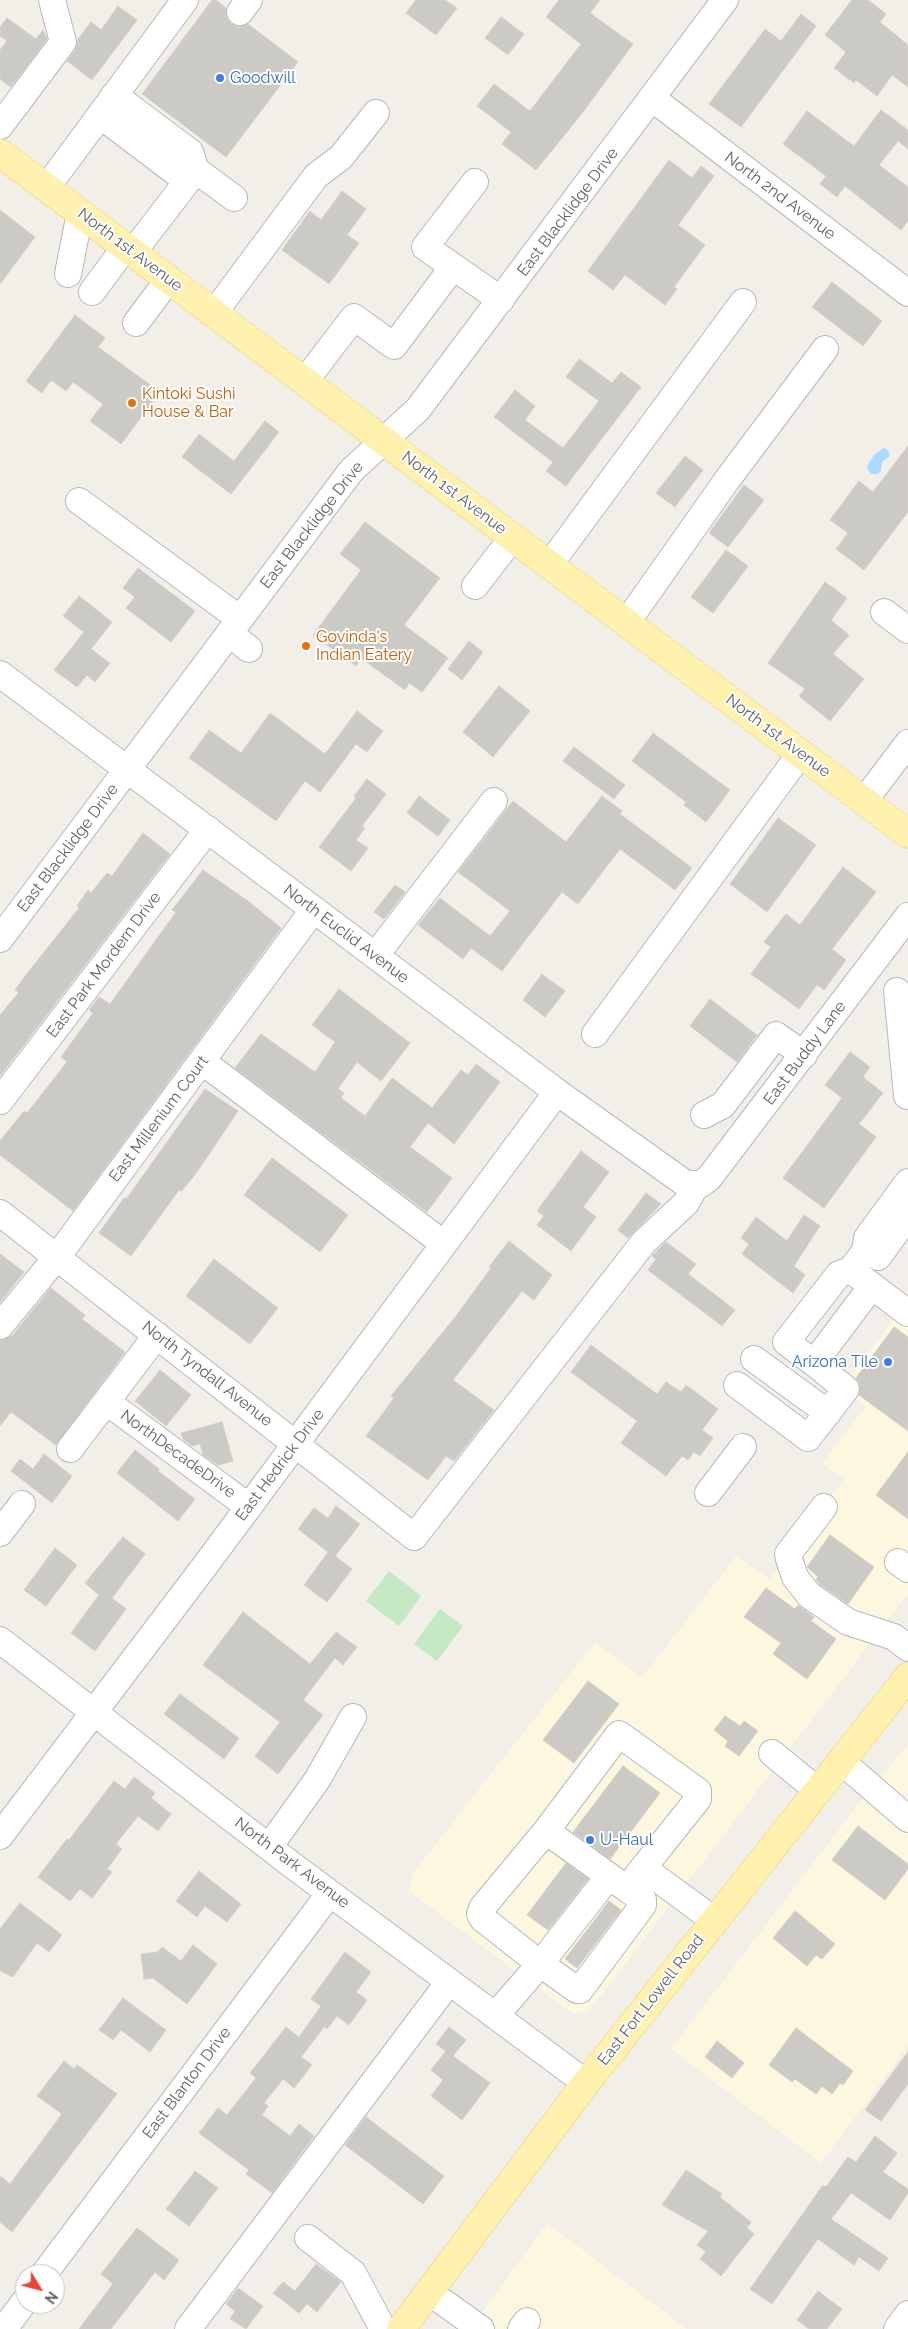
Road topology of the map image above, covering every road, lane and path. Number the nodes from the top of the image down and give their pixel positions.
1 (52, 0) edge
2 (185, 0) edge
3 (725, 0) edge
4 (653, 100) junction
5 (107, 105) junction
6 (376, 112) dead end
7 (0, 126) edge
8 (0, 153) edge
9 (191, 176) junction
10 (475, 182) dead end
11 (47, 187) junction
12 (234, 198) dead end
13 (80, 213) junction
14 (129, 249) junction
15 (453, 267) junction
16 (68, 274) dead end
17 (169, 279) junction
18 (92, 292) dead end
19 (908, 293) edge
20 (501, 300) junction
21 (743, 302) dead end
22 (214, 313) junction
23 (136, 323) dead end
24 (825, 349) dead end
25 (305, 380) junction
26 (384, 440) junction
27 (79, 501) dead end
28 (513, 536) junction
29 (550, 564) junction
30 (475, 586) dead end
31 (884, 612) dead end
32 (627, 622) junction
33 (908, 630) edge
34 (239, 633) junction
35 (0, 674) edge
36 (908, 744) edge
37 (802, 753) junction
38 (128, 768) junction
39 (494, 801) dead end
40 (864, 801) junction
41 (208, 829) junction
42 (908, 834) edge
43 (314, 909) junction
44 (908, 916) edge
45 (0, 939) edge
46 (375, 956) junction
47 (868, 970) junction
48 (595, 1034) dead end
49 (804, 1055) junction
50 (203, 1062) junction
51 (556, 1092) junction
52 (907, 1096) edge
53 (0, 1101) edge
54 (704, 1115) dead end
55 (908, 1182) edge
56 (696, 1185) junction
57 (0, 1213) edge
58 (908, 1216) edge
59 (444, 1244) junction
60 (57, 1257) junction
61 (858, 1260) junction
62 (872, 1286) junction
63 (908, 1312) edge
64 (0, 1326) edge
65 (592, 1330) dead end
66 (157, 1335) junction
67 (754, 1359) dead end
68 (814, 1363) junction
69 (558, 1376) dead end
70 (736, 1385) dead end
71 (107, 1402) junction
72 (828, 1413) junction
73 (296, 1443) junction
74 (743, 1446) dead end
75 (70, 1450) dead end
76 (708, 1493) dead end
77 (22, 1504) dead end
78 (249, 1507) junction
79 (824, 1507) dead end
80 (0, 1534) edge
81 (414, 1537) joint
82 (0, 1640) edge
83 (908, 1648) edge
84 (908, 1677) edge
85 (95, 1712) junction
86 (353, 1716) dead end
87 (772, 1753) dead end
88 (841, 1761) junction
89 (818, 1791) junction
90 (908, 1819) edge
91 (546, 1831) junction
92 (0, 1836) edge
93 (269, 1847) junction
94 (643, 1868) junction
95 (618, 1883) junction
96 (330, 1893) junction
97 (714, 1921) junction
98 (541, 1964) junction
99 (449, 1982) junction
100 (494, 2016) junction
101 (586, 2083) junction
102 (308, 2238) dead end
103 (52, 2264) edge
104 (429, 2292) junction
105 (15, 2314) edge
106 (908, 2314) edge
107 (4, 2329) edge
108 (188, 2329) edge
109 (383, 2329) edge
110 (401, 2329) edge
111 (481, 2329) edge
112 (897, 2329) edge

1 - 7 street
2 - 5 street
3 - 4 street, East Blacklidge Drive
4 - 19 street, North 2nd Avenue
4 - 20 street, East Blacklidge Drive
5 - 9 street
5 - 11 street
6 - 22 street
8 - 11 main road, North 1st Avenue
9 - 12 street
9 - 14 street
10 - 15 street
11 - 13 main road, North 1st Avenue
13 - 14 main road, North 1st Avenue
13 - 16 street
14 - 17 main road, North 1st Avenue
14 - 18 street
15 - 20 street
15 - 25 street
17 - 22 main road, North 1st Avenue
17 - 23 street
20 - 26 street, East Blacklidge Drive
21 - 29 street
22 - 25 main road, North 1st Avenue
24 - 32 street
25 - 26 main road, North 1st Avenue
26 - 28 main road, North 1st Avenue
26 - 34 street, East Blacklidge Drive
27 - 34 street
28 - 29 main road, North 1st Avenue
28 - 30 street
29 - 32 main road, North 1st Avenue
31 - 33 street
32 - 37 main road, North 1st Avenue
34 - 38 street, East Blacklidge Drive
35 - 38 street, North Euclid Avenue
36 - 40 street
37 - 40 main road, North 1st Avenue
37 - 48 street
38 - 41 street, North Euclid Avenue
38 - 45 street, East Blacklidge Drive
39 - 46 street
40 - 42 main road, North 1st Avenue
41 - 43 street, North Euclid Avenue
41 - 53 street, East Park Mordern Drive
43 - 46 street, North Euclid Avenue
43 - 50 street, East Millenium Court
44 - 47 street, East Buddy Lane
46 - 51 street, North Euclid Avenue
47 - 49 street, East Buddy Lane
47 - 52 street
49 - 54 street
49 - 56 street, East Buddy Lane
50 - 59 street
50 - 60 street, East Millenium Court
51 - 56 street, North Euclid Avenue
51 - 59 street, East Hedrick Drive
55 - 61 street
56 - 81 street, East Buddy Lane
57 - 60 street, North Tyndall Avenue
58 - 61 street
59 - 73 street, East Hedrick Drive
60 - 64 street, East Millenium Court
60 - 66 street, North Tyndall Avenue
61 - 62 street
61 - 68 street
62 - 63 street
62 - 68 street
65 - 69 street
66 - 71 street
66 - 73 street, North Tyndall Avenue
67 - 72 street
68 - 72 street
70 - 72 street
71 - 75 street
71 - 78 street, NorthDecadeDrive
73 - 78 street, East Hedrick Drive
73 - 81 street, North Tyndall Avenue
74 - 76 street
77 - 80 street
78 - 85 street, East Hedrick Drive
79 - 83 street
82 - 85 street, North Park Avenue
84 - 88 main road, East Fort Lowell Road
85 - 92 street, East Hedrick Drive
85 - 93 street, North Park Avenue
86 - 93 street
87 - 89 street
88 - 89 main road, East Fort Lowell Road
88 - 90 street
89 - 97 main road, East Fort Lowell Road
91 - 94 street
91 - 95 street
91 - 98 street
93 - 96 street, North Park Avenue
94 - 95 street
94 - 97 street
95 - 98 street
95 - 98 street
96 - 99 street, North Park Avenue
96 - 103 street, East Blanton Drive
97 - 101 main road, East Fort Lowell Road
98 - 100 street
99 - 100 street, North Park Avenue
99 - 108 street
100 - 101 street, North Park Avenue
101 - 104 main road, East Fort Lowell Road
102 - 109 street
104 - 110 main road, East Fort Lowell Road
104 - 111 street
105 - 107 street
106 - 112 street

